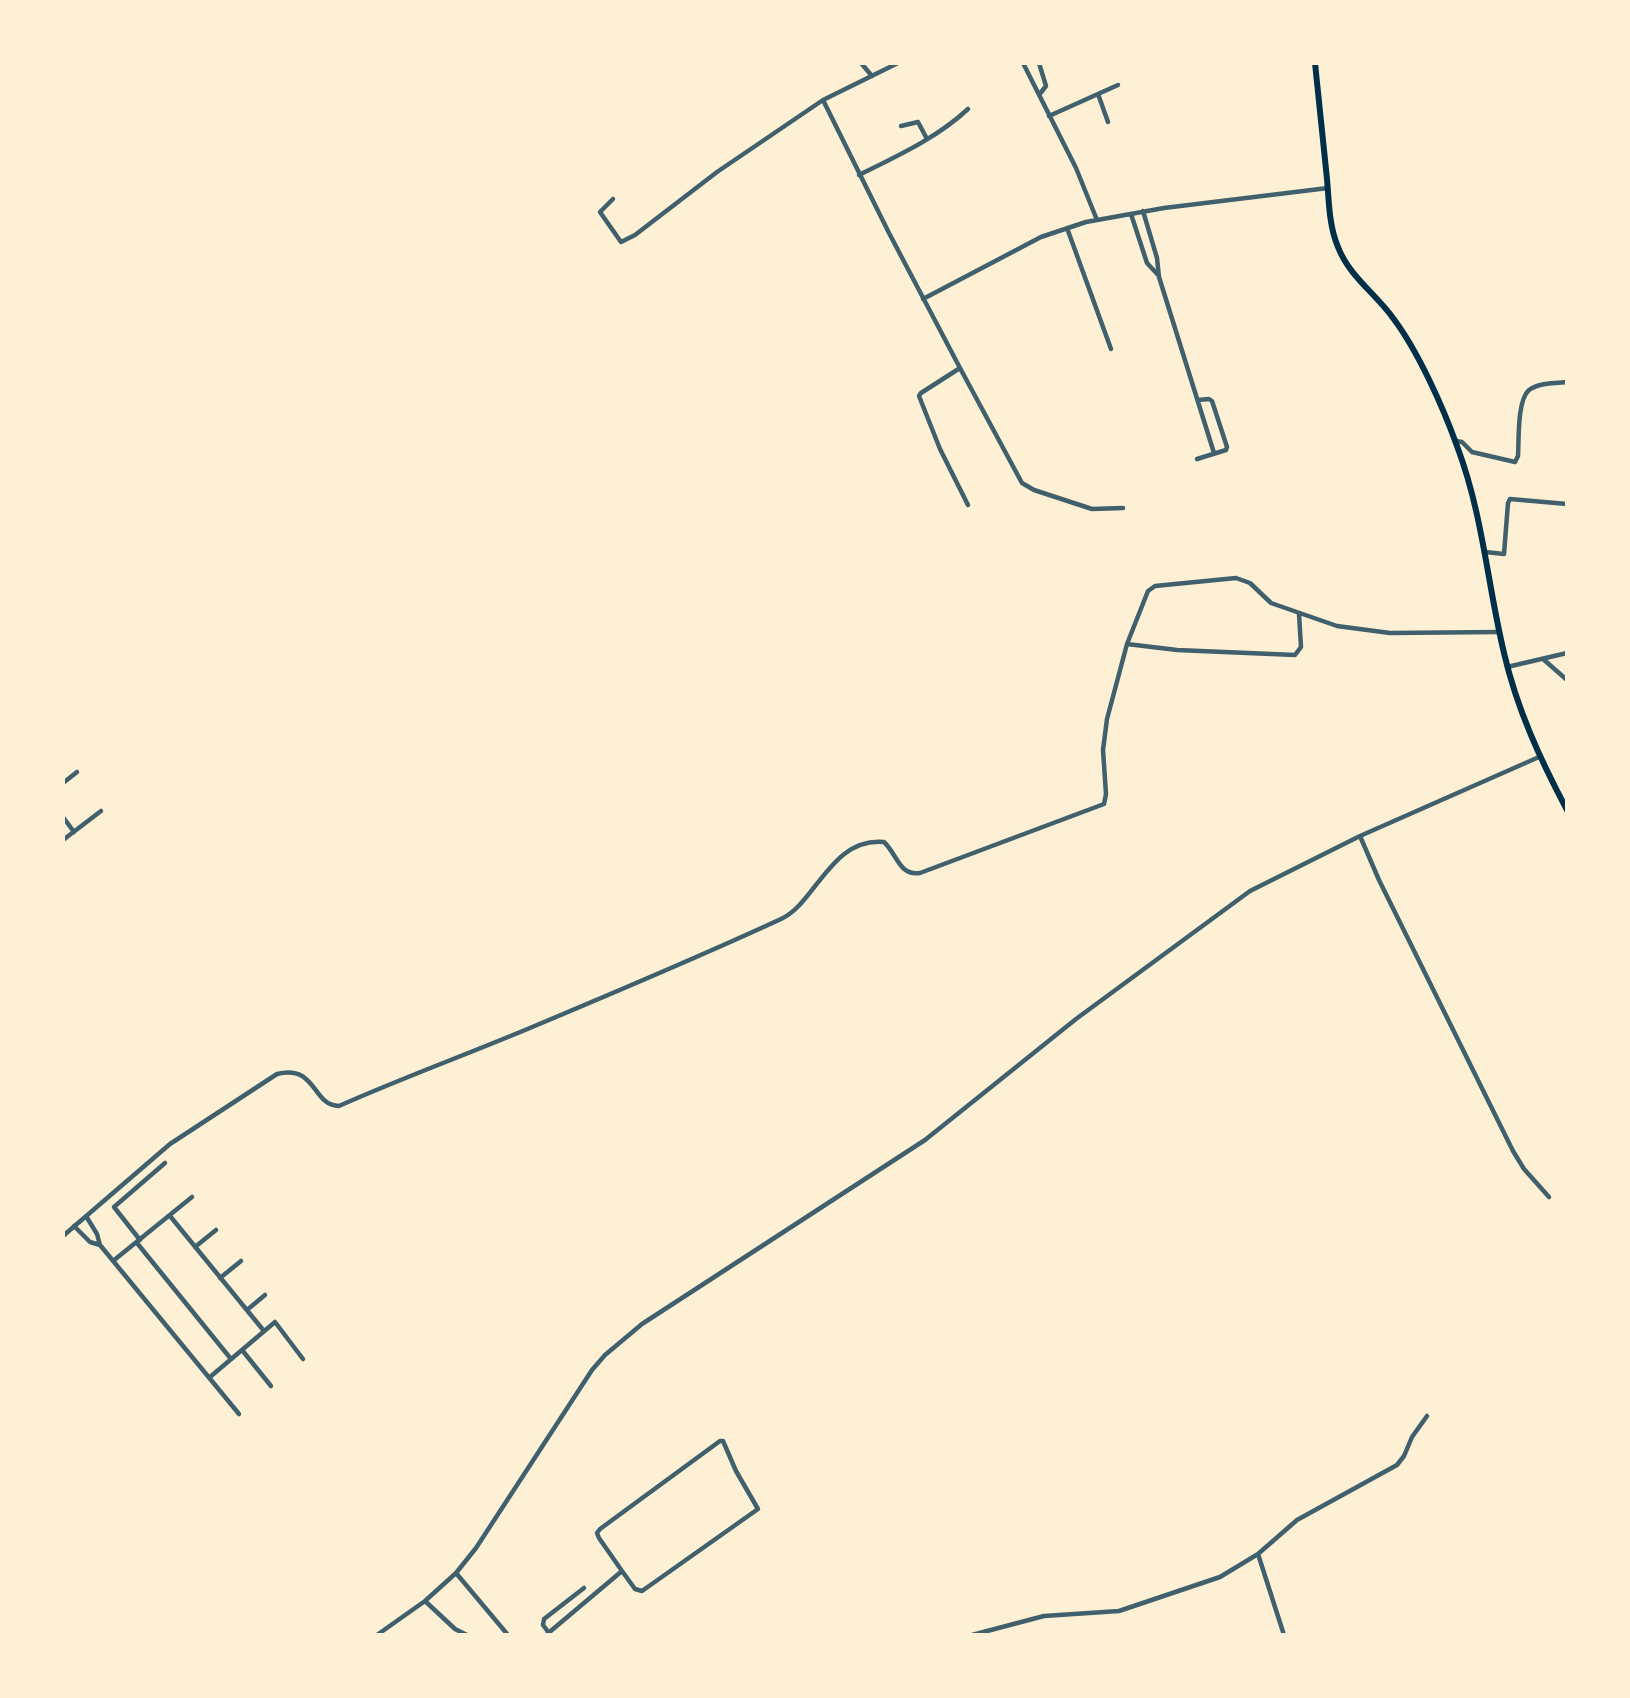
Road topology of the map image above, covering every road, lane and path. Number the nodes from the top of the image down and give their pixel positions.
1 (861, 63) edge
2 (898, 63) edge
3 (1023, 63) edge
4 (1039, 63) edge
5 (1315, 63) edge
6 (872, 76) junction
7 (1118, 85) dead end
8 (1098, 94) junction
9 (1039, 95) junction
10 (823, 100) junction
11 (968, 109) dead end
12 (1049, 116) junction
13 (1108, 122) dead end
14 (901, 126) dead end
15 (927, 139) junction
16 (859, 175) junction
17 (1328, 188) junction
18 (612, 199) dead end
19 (1143, 211) junction
20 (1131, 214) junction
21 (1097, 219) junction
22 (1067, 228) junction
23 (1159, 277) junction
24 (923, 299) junction
25 (1111, 349) dead end
26 (960, 368) junction
27 (1567, 382) edge
28 (1198, 400) junction
29 (1456, 443) junction
30 (1214, 453) junction
31 (1197, 459) dead end
32 (1567, 504) edge
33 (968, 505) dead end
34 (1123, 508) dead end
35 (1485, 552) junction
36 (1299, 614) junction
37 (1499, 632) junction
38 (1127, 644) junction
39 (1567, 653) edge
40 (1543, 659) junction
41 (1507, 667) junction
42 (1567, 680) edge
43 (1539, 757) junction
44 (78, 772) dead end
45 (63, 783) edge
46 (1567, 810) edge
47 (101, 811) dead end
48 (63, 817) edge
49 (74, 832) junction
50 (1360, 836) junction
51 (63, 840) edge
52 (165, 1163) dead end
53 (192, 1197) dead end
54 (1549, 1198) dead end
55 (86, 1216) junction
56 (170, 1216) junction
57 (74, 1226) junction
58 (216, 1230) dead end
59 (63, 1236) edge
60 (138, 1241) junction
61 (100, 1245) junction
62 (195, 1247) junction
63 (113, 1261) junction
64 (240, 1261) dead end
65 (220, 1278) junction
66 (265, 1295) dead end
67 (247, 1310) junction
68 (264, 1331) junction
69 (242, 1350) junction
70 (230, 1359) junction
71 (303, 1359) dead end
72 (210, 1377) junction
73 (271, 1386) dead end
74 (239, 1414) dead end
75 (1427, 1416) dead end
76 (1258, 1554) junction
77 (622, 1571) junction
78 (456, 1573) junction
79 (583, 1588) dead end
80 (425, 1601) junction
81 (564, 1604) junction
82 (572, 1614) junction
83 (548, 1634) edge
84 (377, 1635) edge
85 (467, 1635) edge
86 (508, 1635) edge
87 (972, 1635) edge
88 (1284, 1635) edge

1 - 6 street
2 - 6 street
3 - 9 street
4 - 9 street
5 - 17 main road
6 - 10 street
7 - 8 street
8 - 12 street
8 - 13 street
9 - 12 street
10 - 16 street
10 - 18 street
11 - 15 street
12 - 21 street
14 - 15 street
15 - 16 street
16 - 24 street
17 - 19 street
17 - 29 main road
19 - 20 street
19 - 23 street
20 - 21 street
20 - 23 street
21 - 22 street
22 - 24 street
22 - 25 street
23 - 28 street
24 - 26 street
26 - 33 street
26 - 34 street
27 - 29 street
28 - 30 street
28 - 30 street
29 - 35 main road
30 - 31 street
32 - 35 street
35 - 37 main road
36 - 37 street
36 - 38 street
36 - 38 street
37 - 41 main road
38 - 55 street
39 - 40 street
40 - 41 street
40 - 42 street
41 - 43 main road
43 - 46 main road
43 - 50 street
44 - 45 street
47 - 49 street
48 - 49 street
49 - 51 street
50 - 54 street
50 - 78 street
52 - 60 street
53 - 56 street
55 - 57 street
55 - 61 street
56 - 60 street
56 - 62 street
57 - 59 street
57 - 61 street
58 - 62 street
60 - 63 street
60 - 70 street
61 - 63 street
62 - 65 street
63 - 72 street
64 - 65 street
65 - 67 street
66 - 67 street
67 - 68 street
68 - 69 street
68 - 71 street
69 - 70 street
69 - 73 street
70 - 72 street
72 - 74 street
75 - 76 street
76 - 87 street
76 - 88 street
77 - 77 street
77 - 82 street
78 - 80 street
78 - 86 street
79 - 81 street
80 - 84 street
80 - 85 street
81 - 82 street
81 - 83 street
82 - 83 street

